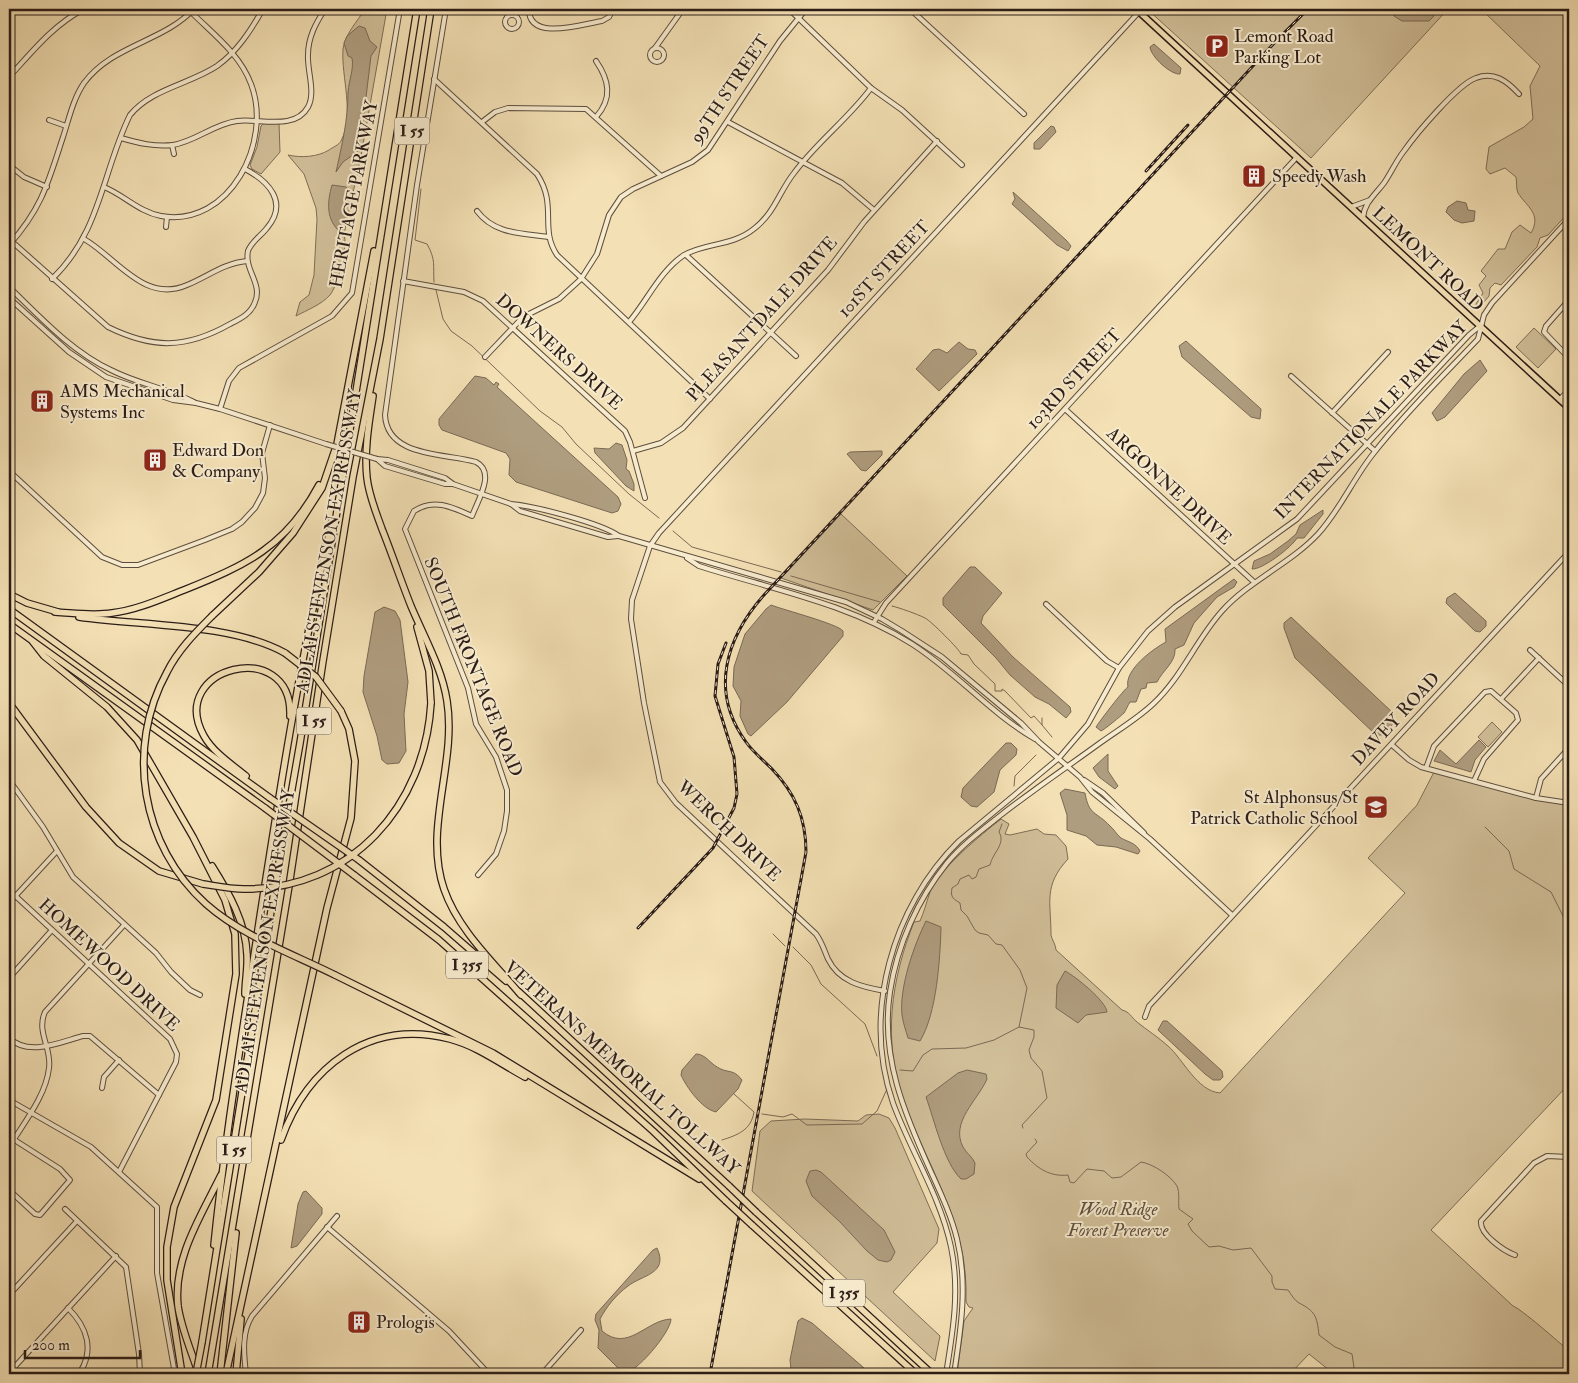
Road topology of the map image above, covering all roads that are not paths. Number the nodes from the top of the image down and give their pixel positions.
1 (84, 9) edge
2 (262, 9) edge
3 (324, 9) edge
4 (400, 9) edge
5 (417, 9) edge
6 (432, 9) edge
7 (446, 9) edge
8 (529, 9) edge
9 (613, 9) edge
10 (683, 9) edge
11 (789, 9) edge
12 (806, 9) edge
13 (910, 9) edge
14 (192, 10) edge
15 (1138, 10) edge
16 (530, 16) junction
17 (797, 19) junction
18 (519, 20) dead end
19 (655, 48) dead end
20 (232, 52) junction
21 (596, 61) dead end
22 (9, 77) edge
23 (434, 79) junction
24 (871, 88) junction
25 (1519, 94) dead end
26 (304, 112) junction
27 (1024, 114) dead end
28 (309, 117) dead end
29 (596, 117) junction
30 (49, 120) dead end
31 (258, 121) junction
32 (482, 122) junction
33 (728, 122) junction
34 (66, 126) junction
35 (121, 138) junction
36 (937, 141) junction
37 (172, 145) junction
38 (174, 154) dead end
39 (1297, 157) junction
40 (803, 162) junction
41 (9, 165) edge
42 (962, 165) dead end
43 (245, 169) junction
44 (661, 176) junction
45 (389, 178) junction
46 (47, 187) junction
47 (104, 187) junction
48 (1370, 200) junction
49 (1351, 207) junction
50 (874, 210) junction
51 (476, 211) dead end
52 (167, 216) junction
53 (1364, 218) junction
54 (1569, 219) edge
55 (166, 227) dead end
56 (548, 237) junction
57 (84, 239) junction
58 (10, 242) edge
59 (686, 254) junction
60 (247, 260) junction
61 (52, 279) junction
62 (581, 279) junction
63 (403, 281) junction
64 (9, 288) edge
65 (9, 298) edge
66 (1569, 300) edge
67 (256, 302) junction
68 (263, 304) dead end
69 (628, 322) junction
70 (1480, 326) junction
71 (513, 327) junction
72 (771, 333) junction
73 (380, 339) junction
74 (190, 342) junction
75 (190, 349) dead end
76 (1388, 352) dead end
77 (796, 356) dead end
78 (485, 357) dead end
79 (1569, 358) edge
80 (1290, 376) dead end
81 (1569, 390) edge
82 (710, 399) junction
83 (1560, 399) junction
84 (196, 403) junction
85 (1569, 408) edge
86 (220, 409) junction
87 (1065, 409) junction
88 (1332, 413) junction
89 (270, 426) junction
90 (337, 444) junction
91 (1367, 444) junction
92 (633, 451) junction
93 (1375, 451) junction
94 (9, 471) edge
95 (342, 474) junction
96 (480, 494) junction
97 (645, 498) dead end
98 (511, 504) junction
99 (619, 536) junction
100 (650, 546) junction
101 (1569, 552) edge
102 (683, 556) junction
103 (1235, 565) junction
104 (1254, 582) junction
105 (9, 594) edge
106 (1046, 604) dead end
107 (411, 606) junction
108 (9, 609) edge
109 (55, 612) junction
110 (877, 616) junction
111 (874, 622) junction
112 (9, 624) edge
113 (33, 642) junction
114 (1530, 650) dead end
115 (1539, 658) junction
116 (1119, 668) junction
117 (1569, 686) edge
118 (1501, 700) junction
119 (9, 703) edge
120 (1039, 742) junction
121 (1392, 745) junction
122 (1569, 748) edge
123 (1059, 758) junction
124 (1068, 766) junction
125 (1426, 768) junction
126 (284, 774) junction
127 (9, 780) edge
128 (1474, 781) junction
129 (268, 796) junction
130 (1536, 798) junction
131 (1569, 803) edge
132 (194, 837) junction
133 (57, 851) junction
134 (478, 875) dead end
135 (9, 890) edge
136 (15, 896) junction
137 (9, 903) edge
138 (1232, 915) junction
139 (124, 925) junction
140 (52, 930) junction
141 (89, 963) junction
142 (9, 978) edge
143 (884, 991) junction
144 (890, 992) junction
145 (200, 995) dead end
146 (521, 995) junction
147 (1145, 1017) dead end
148 (244, 1024) junction
149 (9, 1038) edge
150 (46, 1045) junction
151 (119, 1060) junction
152 (885, 1068) junction
153 (893, 1068) junction
154 (102, 1088) dead end
155 (549, 1090) junction
156 (159, 1095) junction
157 (9, 1100) edge
158 (254, 1105) junction
159 (30, 1112) junction
160 (13, 1139) junction
161 (9, 1147) edge
162 (1569, 1157) edge
163 (273, 1161) junction
164 (224, 1168) junction
165 (119, 1172) junction
166 (709, 1186) junction
167 (9, 1190) edge
168 (65, 1209) dead end
169 (337, 1216) dead end
170 (77, 1221) junction
171 (327, 1227) junction
172 (1515, 1255) dead end
173 (116, 1256) junction
174 (246, 1283) junction
175 (210, 1292) junction
176 (9, 1295) edge
177 (68, 1308) junction
178 (581, 1330) dead end
179 (9, 1373) edge
180 (79, 1374) edge
181 (140, 1374) edge
182 (175, 1374) edge
183 (182, 1374) edge
184 (197, 1374) edge
185 (208, 1374) edge
186 (220, 1374) edge
187 (226, 1374) edge
188 (236, 1374) edge
189 (246, 1374) edge
190 (489, 1374) edge
191 (542, 1374) edge
192 (916, 1374) edge
193 (932, 1374) edge
194 (946, 1374) edge
195 (954, 1374) edge

1 - 22 street
2 - 20 street
3 - 26 street
4 - 86 street, HERITAGE PARKWAY
5 - 45 highway, ADLAI STEVENSON EXPRESSWAY / I 55
6 - 73 highway, ADLAI STEVENSON EXPRESSWAY / I 55
7 - 23 street, SOUTH FRONTAGE ROAD
8 - 16 street
9 - 16 street
10 - 19 street
11 - 17 street
12 - 17 street, 99TH STREET
13 - 27 street
14 - 20 street
14 - 34 street
15 - 39 main road, LEMONT ROAD
15 - 100 street, 101ST STREET
16 - 18 street
17 - 24 street
17 - 33 street, 99TH STREET
20 - 31 street
20 - 35 street
21 - 29 street
23 - 32 street
23 - 63 street, SOUTH FRONTAGE ROAD
24 - 36 street
24 - 40 street
25 - 48 street
26 - 28 street
26 - 31 street
29 - 32 street
29 - 44 street
30 - 34 street
31 - 37 street
31 - 43 street
32 - 56 street
33 - 40 street
33 - 44 street, 99TH STREET
34 - 46 street
35 - 37 street
35 - 47 street
36 - 42 street
36 - 50 street, PLEASANTDALE DRIVE
37 - 38 street
39 - 49 main road, LEMONT ROAD
39 - 87 street, 103RD STREET
40 - 50 street
40 - 59 street
41 - 46 street
43 - 52 street
43 - 60 street
44 - 62 street, 99TH STREET
45 - 90 highway
45 - 95 highway, ADLAI STEVENSON EXPRESSWAY / I 55
46 - 58 street
47 - 52 street
47 - 57 street
48 - 49 street
48 - 53 street
49 - 53 main road, LEMONT ROAD
50 - 72 street, PLEASANTDALE DRIVE
51 - 56 street
52 - 55 street
53 - 70 main road, LEMONT ROAD
54 - 70 street, INTERNATIONALE PARKWAY
56 - 62 street
57 - 60 street
57 - 61 street
58 - 61 street
59 - 69 street
59 - 72 street
60 - 67 street
61 - 74 street
62 - 69 street
62 - 71 street, 99TH STREET
63 - 71 street, DOWNERS DRIVE
63 - 96 street, SOUTH FRONTAGE ROAD
64 - 84 street
65 - 84 street
66 - 79 street
67 - 68 street
67 - 74 street
69 - 82 street
70 - 83 main road, LEMONT ROAD
70 - 91 street, INTERNATIONALE PARKWAY
70 - 93 street, INTERNATIONALE PARKWAY
71 - 78 street, 99TH STREET
71 - 92 street, DOWNERS DRIVE
72 - 77 street
72 - 82 street, PLEASANTDALE DRIVE
73 - 107 highway
73 - 158 highway, ADLAI STEVENSON EXPRESSWAY / I 55
74 - 75 street
76 - 88 street
80 - 88 street
81 - 83 street
82 - 92 street, PLEASANTDALE DRIVE
83 - 85 main road, LEMONT ROAD
84 - 86 street
86 - 89 street
87 - 103 street, ARGONNE DRIVE
87 - 110 street, 103RD STREET
88 - 91 street
89 - 94 street
89 - 96 street, bridge
90 - 109 highway
90 - 155 highway, bridge
91 - 93 street
91 - 103 street, INTERNATIONALE PARKWAY
92 - 97 street, DOWNERS DRIVE
93 - 104 street, INTERNATIONALE PARKWAY
95 - 126 highway
95 - 175 highway, ADLAI STEVENSON EXPRESSWAY / I 55
96 - 98 street
96 - 134 street, SOUTH FRONTAGE ROAD
98 - 99 street
98 - 99 street
99 - 100 street
100 - 102 street
100 - 143 street, WERCH DRIVE
101 - 121 street, DAVEY ROAD
102 - 110 street
102 - 111 street
103 - 104 street, ARGONNE DRIVE
103 - 116 street, INTERNATIONALE PARKWAY
104 - 124 street, INTERNATIONALE PARKWAY
105 - 109 highway
106 - 116 street
107 - 119 highway, bridge
107 - 146 highway
108 - 129 highway, VETERANS MEMORIAL TOLLWAY / I 355
109 - 163 highway, bridge
110 - 111 street, 103RD STREET
110 - 120 street
111 - 120 street
112 - 113 highway, VETERANS MEMORIAL TOLLWAY / I 355
113 - 132 highway
113 - 166 highway, VETERANS MEMORIAL TOLLWAY / I 355, bridge
114 - 115 street
115 - 117 street
115 - 118 street
116 - 123 street, INTERNATIONALE PARKWAY
118 - 125 street
118 - 128 street
120 - 123 street
121 - 125 street
121 - 138 street, DAVEY ROAD
122 - 130 street
123 - 124 street
123 - 143 street, INTERNATIONALE PARKWAY
124 - 138 street
124 - 144 street, INTERNATIONALE PARKWAY
125 - 128 street
126 - 129 highway
126 - 148 highway
127 - 133 street
128 - 130 street
129 - 146 highway, VETERANS MEMORIAL TOLLWAY / I 355, bridge
130 - 131 street
132 - 148 highway
132 - 183 highway
133 - 136 street
133 - 139 street
135 - 136 street, HOMEWOOD DRIVE
136 - 137 street
136 - 140 street, HOMEWOOD DRIVE
138 - 147 street, DAVEY ROAD
139 - 141 street
139 - 145 street
140 - 141 street, HOMEWOOD DRIVE
140 - 142 street
141 - 150 street
141 - 156 street, HOMEWOOD DRIVE
143 - 144 street, WERCH DRIVE
143 - 152 street, INTERNATIONALE PARKWAY
144 - 153 street, INTERNATIONALE PARKWAY
146 - 193 highway, VETERANS MEMORIAL TOLLWAY / I 355, bridge
148 - 164 highway
149 - 150 street
150 - 151 street
150 - 159 street
151 - 154 street
151 - 156 street
152 - 153 street
152 - 194 street, INTERNATIONALE PARKWAY
153 - 195 street, INTERNATIONALE PARKWAY
155 - 163 highway
155 - 166 highway
156 - 165 street, HOMEWOOD DRIVE
157 - 159 street
158 - 185 highway, ADLAI STEVENSON EXPRESSWAY / I 55
158 - 186 highway
159 - 160 street
159 - 165 street
160 - 161 street
160 - 167 street
162 - 172 street
163 - 174 highway
164 - 175 highway
164 - 184 highway
165 - 182 street
166 - 192 highway, VETERANS MEMORIAL TOLLWAY / I 355, bridge
168 - 170 street
169 - 171 street
170 - 173 street
170 - 176 street
171 - 189 street
171 - 190 street
173 - 177 street
173 - 181 street
174 - 187 highway
174 - 188 highway
175 - 184 highway, ADLAI STEVENSON EXPRESSWAY / I 55, bridge
177 - 179 street
177 - 180 street
178 - 191 street

